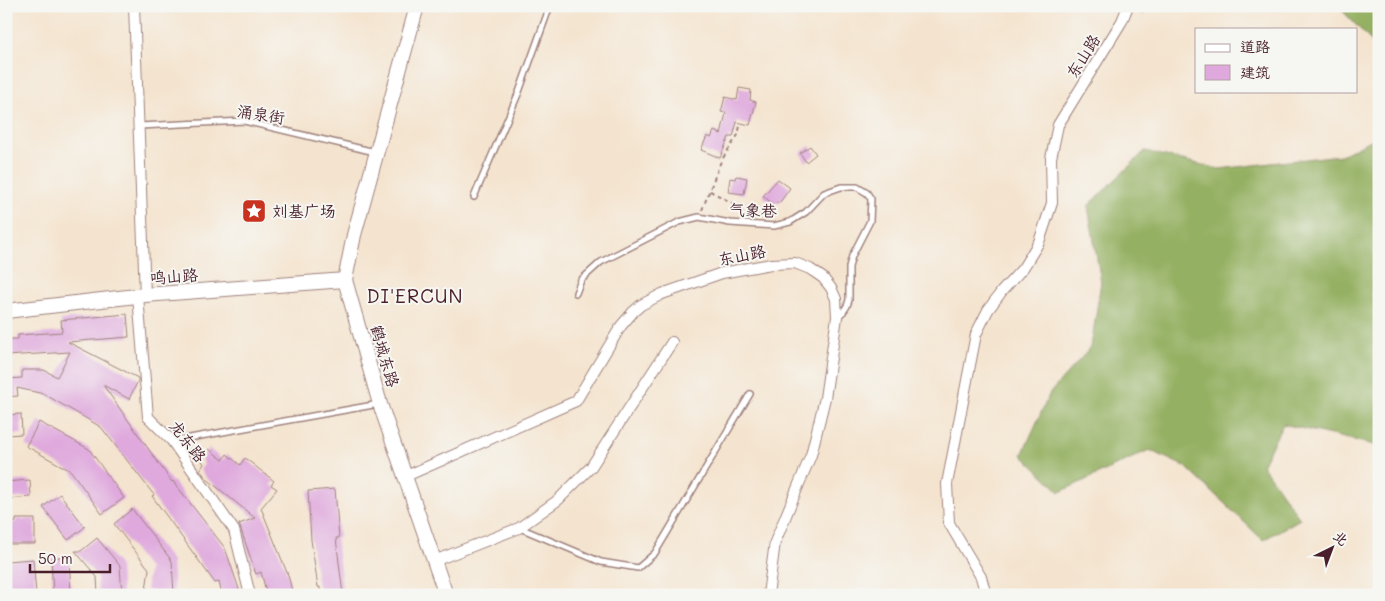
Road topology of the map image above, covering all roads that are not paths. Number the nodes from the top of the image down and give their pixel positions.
1 (134, 6) edge
2 (417, 6) edge
3 (550, 6) edge
4 (1128, 8) edge
5 (139, 126) junction
6 (377, 153) junction
7 (474, 197) dead end
8 (345, 280) junction
9 (576, 292) dead end
10 (141, 296) junction
11 (6, 311) edge
12 (837, 317) junction
13 (672, 342) dead end
14 (750, 394) dead end
15 (380, 404) junction
16 (172, 441) junction
17 (404, 477) junction
18 (519, 528) junction
19 (434, 561) junction
20 (250, 595) edge
21 (446, 595) edge
22 (768, 595) edge
23 (986, 595) edge

1 - 5 street, 龙东路
2 - 6 street, 鹤城东路
3 - 7 lane
4 - 23 street, 东山路
5 - 6 lane, 涌泉街
5 - 10 street, 龙东路
6 - 8 street, 鹤城东路
8 - 10 street, 鸣山路
8 - 15 street, 鹤城东路
9 - 12 lane, 气象巷
10 - 11 street, 鸣山路
10 - 16 street, 龙东路
12 - 17 street, 东山路
12 - 22 street, 东山路
13 - 18 street
14 - 18 lane
15 - 16 lane
15 - 17 street, 鹤城东路
16 - 20 street, 龙东路
17 - 19 street, 鹤城东路
18 - 19 street
19 - 21 street, 鹤城东路

